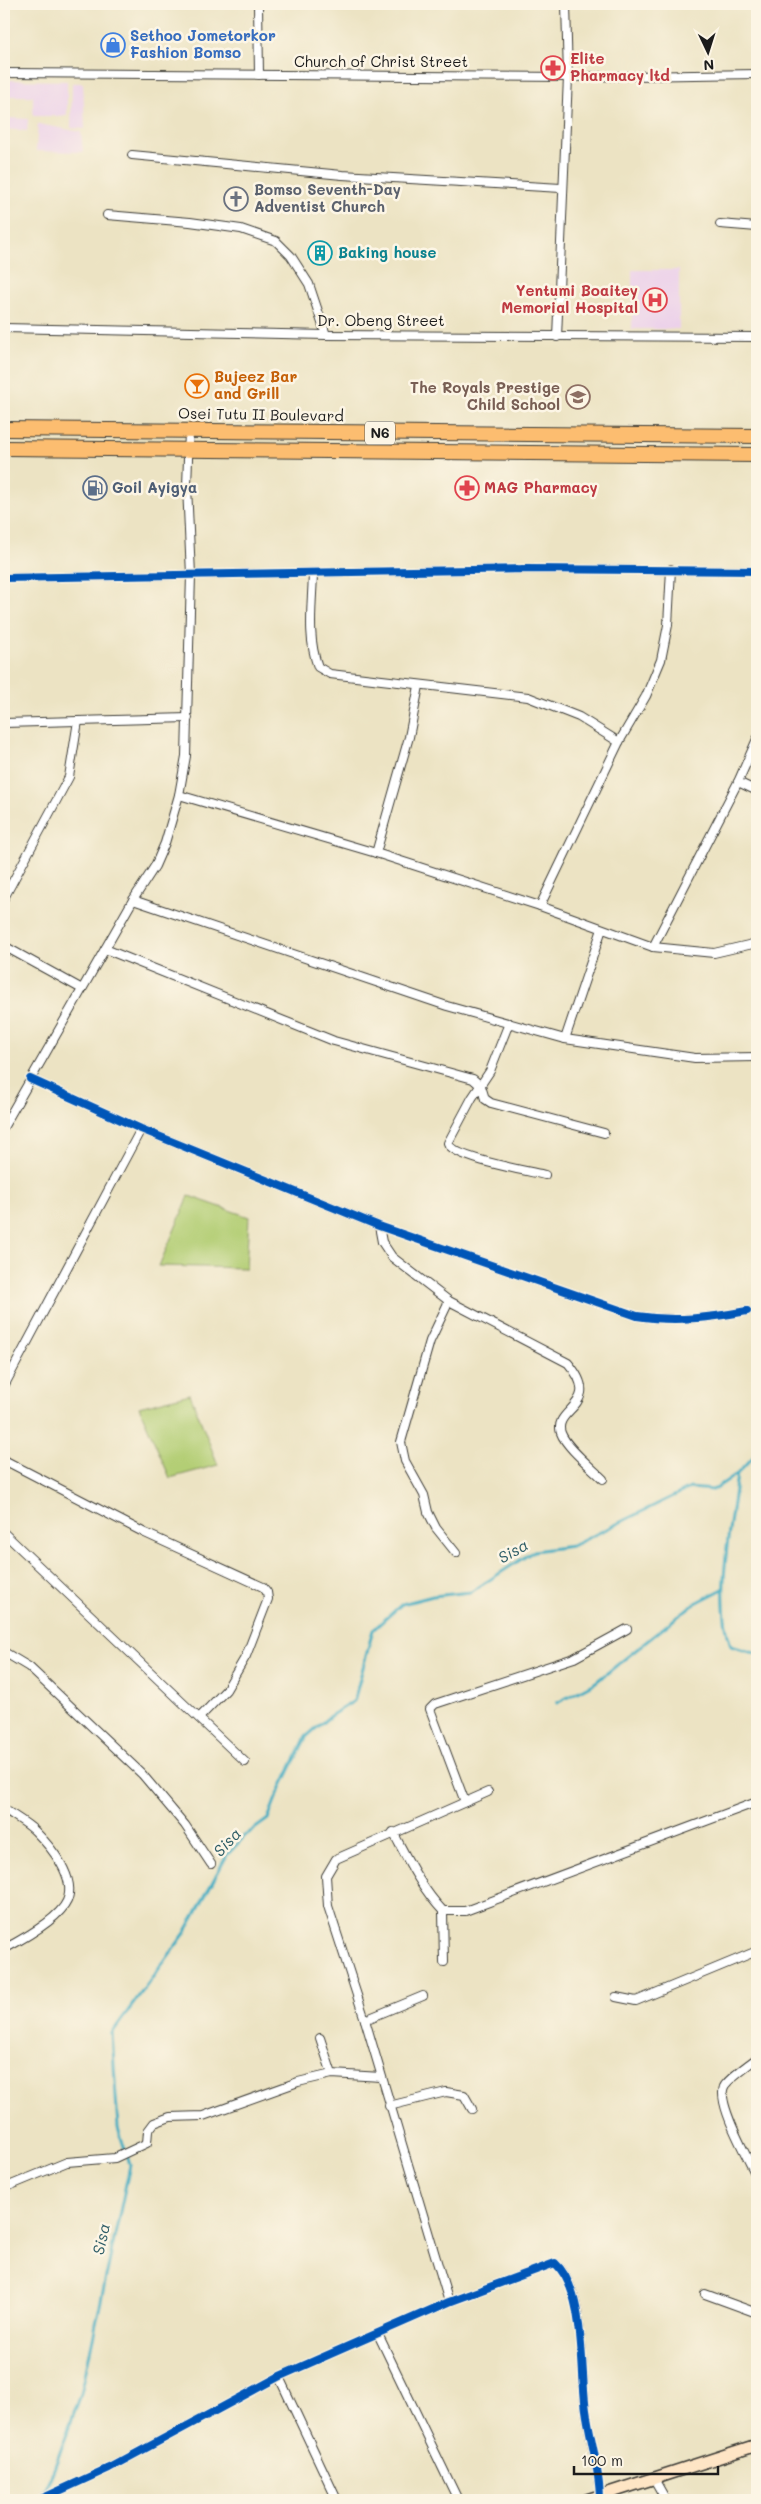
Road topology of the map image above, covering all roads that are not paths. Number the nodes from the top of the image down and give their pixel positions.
1 (258, 4) edge
2 (566, 4) edge
3 (4, 73) edge
4 (757, 74) edge
5 (259, 75) junction
6 (568, 77) junction
7 (132, 156) dead end
8 (561, 188) junction
9 (107, 216) dead end
10 (720, 224) dead end
11 (757, 227) edge
12 (4, 328) edge
13 (326, 335) junction
14 (557, 337) junction
15 (757, 337) edge
16 (4, 429) edge
17 (189, 431) junction
18 (757, 436) edge
19 (4, 448) edge
20 (188, 449) junction
21 (757, 455) edge
22 (671, 569) junction
23 (757, 571) edge
24 (313, 574) junction
25 (191, 575) junction
26 (4, 578) edge
27 (419, 686) junction
28 (188, 718) junction
29 (78, 721) junction
30 (4, 723) edge
31 (757, 739) edge
32 (619, 742) junction
33 (738, 782) junction
34 (757, 791) edge
35 (179, 795) junction
36 (376, 853) junction
37 (4, 898) edge
38 (133, 900) junction
39 (540, 906) junction
40 (602, 928) junction
41 (757, 943) edge
42 (4, 946) edge
43 (653, 947) junction
44 (105, 949) junction
45 (82, 989) junction
46 (509, 1023) junction
47 (565, 1039) junction
48 (757, 1060) edge
49 (30, 1079) junction
50 (481, 1086) junction
51 (4, 1126) edge
52 (141, 1129) junction
53 (604, 1133) dead end
54 (545, 1175) dead end
55 (379, 1226) junction
56 (449, 1301) junction
57 (747, 1311) dead end
58 (4, 1386) edge
59 (4, 1460) edge
60 (603, 1479) dead end
61 (4, 1533) edge
62 (456, 1554) dead end
63 (627, 1629) dead end
64 (4, 1652) edge
65 (198, 1718) junction
66 (245, 1762) dead end
67 (488, 1792) dead end
68 (465, 1802) junction
69 (757, 1802) edge
70 (4, 1810) edge
71 (393, 1832) junction
72 (210, 1864) dead end
73 (443, 1911) junction
74 (4, 1949) edge
75 (757, 1951) edge
76 (444, 1962) dead end
77 (423, 1996) dead end
78 (616, 1997) dead end
79 (365, 2020) junction
80 (320, 2038) dead end
81 (757, 2058) edge
82 (332, 2074) junction
83 (381, 2077) junction
84 (389, 2106) junction
85 (472, 2109) dead end
86 (757, 2177) edge
87 (4, 2188) edge
88 (705, 2294) dead end
89 (449, 2302) junction
90 (757, 2313) edge
91 (378, 2334) junction
92 (279, 2377) junction
93 (757, 2445) edge
94 (653, 2477) junction
95 (600, 2498) edge
96 (39, 2500) edge
97 (337, 2500) edge
98 (458, 2500) edge
99 (587, 2500) edge
100 (666, 2500) edge

1 - 5 street
2 - 6 street
3 - 5 street, Church of Christ Street
4 - 6 street, Church of Christ Street
5 - 6 street, Church of Christ Street
6 - 8 street
7 - 8 street
8 - 14 street
9 - 13 street
10 - 11 street
12 - 13 street, Dr. Obeng Street
13 - 14 street, Dr. Obeng Street
14 - 15 street, Dr. Obeng Street
16 - 17 highway, Osei Tutu II Boulevard / N6
17 - 18 highway, Osei Tutu II Boulevard / N6
17 - 20 street
19 - 20 highway, N6
20 - 21 highway, N6
20 - 25 street
22 - 23 street
22 - 24 street
22 - 32 street
24 - 25 street
24 - 27 street
25 - 26 street
25 - 28 street
27 - 32 street
27 - 36 street
28 - 29 street
28 - 35 street
29 - 30 street
29 - 37 street
31 - 33 street
32 - 39 street
33 - 34 street
33 - 43 street
35 - 36 street
35 - 38 street
36 - 39 street
38 - 44 street
38 - 46 street
39 - 40 street
40 - 43 street
40 - 47 street
41 - 43 street
42 - 45 street
44 - 45 street
44 - 50 street
45 - 49 street
46 - 47 street
46 - 50 street
47 - 48 street
49 - 51 street
49 - 52 street
50 - 53 street
50 - 54 street
52 - 55 street
52 - 58 street
55 - 56 street
55 - 57 street
56 - 60 street
56 - 62 street
59 - 65 street
61 - 65 street
63 - 68 street
64 - 72 street
65 - 66 street
67 - 68 street
68 - 71 street
69 - 73 street
70 - 74 street
71 - 73 street
71 - 79 street
73 - 76 street
75 - 78 street
77 - 79 street
79 - 83 street
80 - 82 street
81 - 86 street
82 - 83 street
82 - 87 street
83 - 84 street
84 - 85 street
84 - 89 street
88 - 90 street
89 - 91 street
89 - 95 street
91 - 92 street
91 - 98 street
92 - 96 street
92 - 97 street
93 - 94 street
94 - 95 street
94 - 100 street
95 - 99 street

